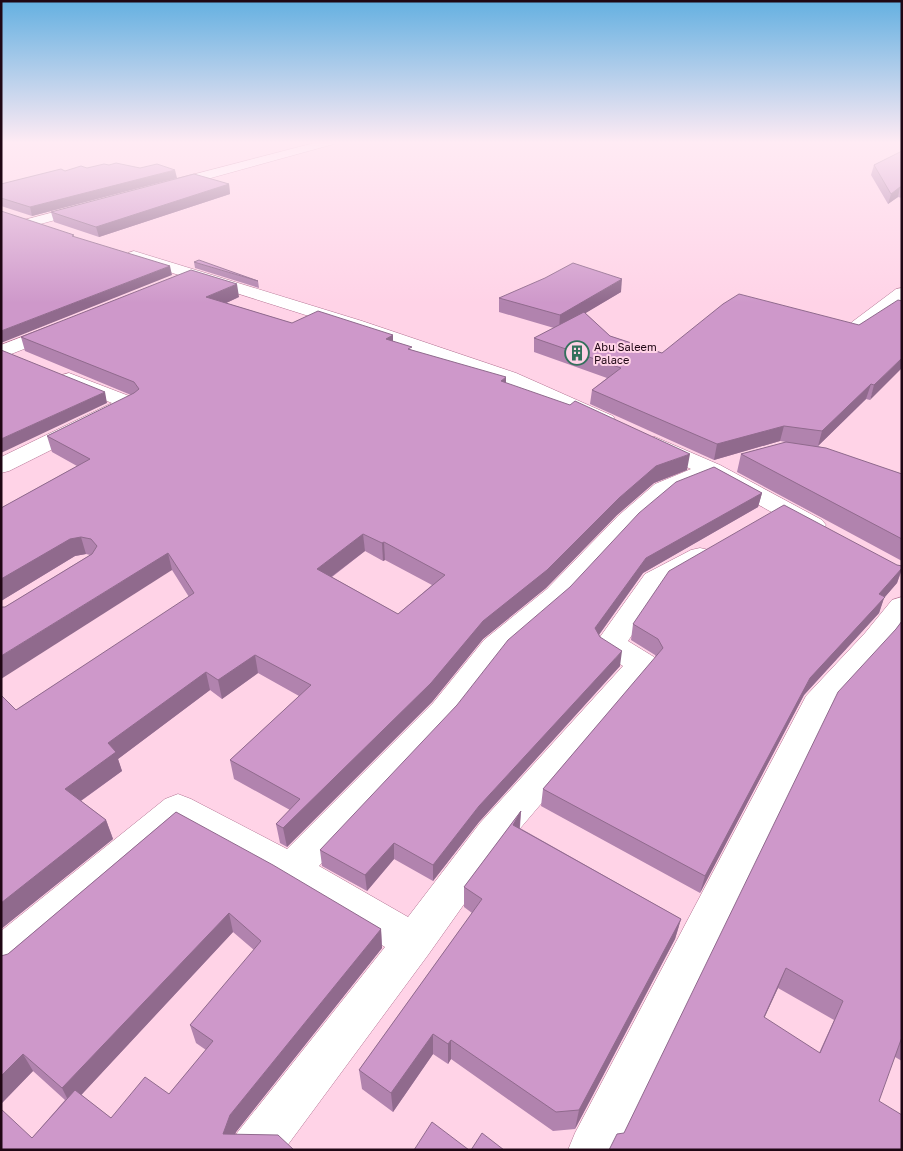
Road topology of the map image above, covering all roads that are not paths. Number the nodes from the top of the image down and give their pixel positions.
1 (97, 205) edge
2 (65, 234) edge
3 (120, 251) edge
4 (192, 274) junction
5 (165, 286) edge
6 (902, 293) edge
7 (74, 322) edge
8 (858, 326) edge
9 (2, 352) edge
10 (1, 466) edge
11 (725, 466) junction
12 (780, 507) junction
13 (832, 536) edge
14 (902, 606) edge
15 (292, 870) junction
16 (414, 942) junction
17 (1, 958) edge
18 (254, 1150) edge
19 (592, 1150) edge

1 - 2 street
3 - 4 street
4 - 5 street
4 - 11 street
6 - 8 street
7 - 9 street
9 - 10 street
11 - 12 street
11 - 15 street
12 - 13 street
12 - 16 street
14 - 19 street
15 - 16 street
15 - 17 street
16 - 18 street

